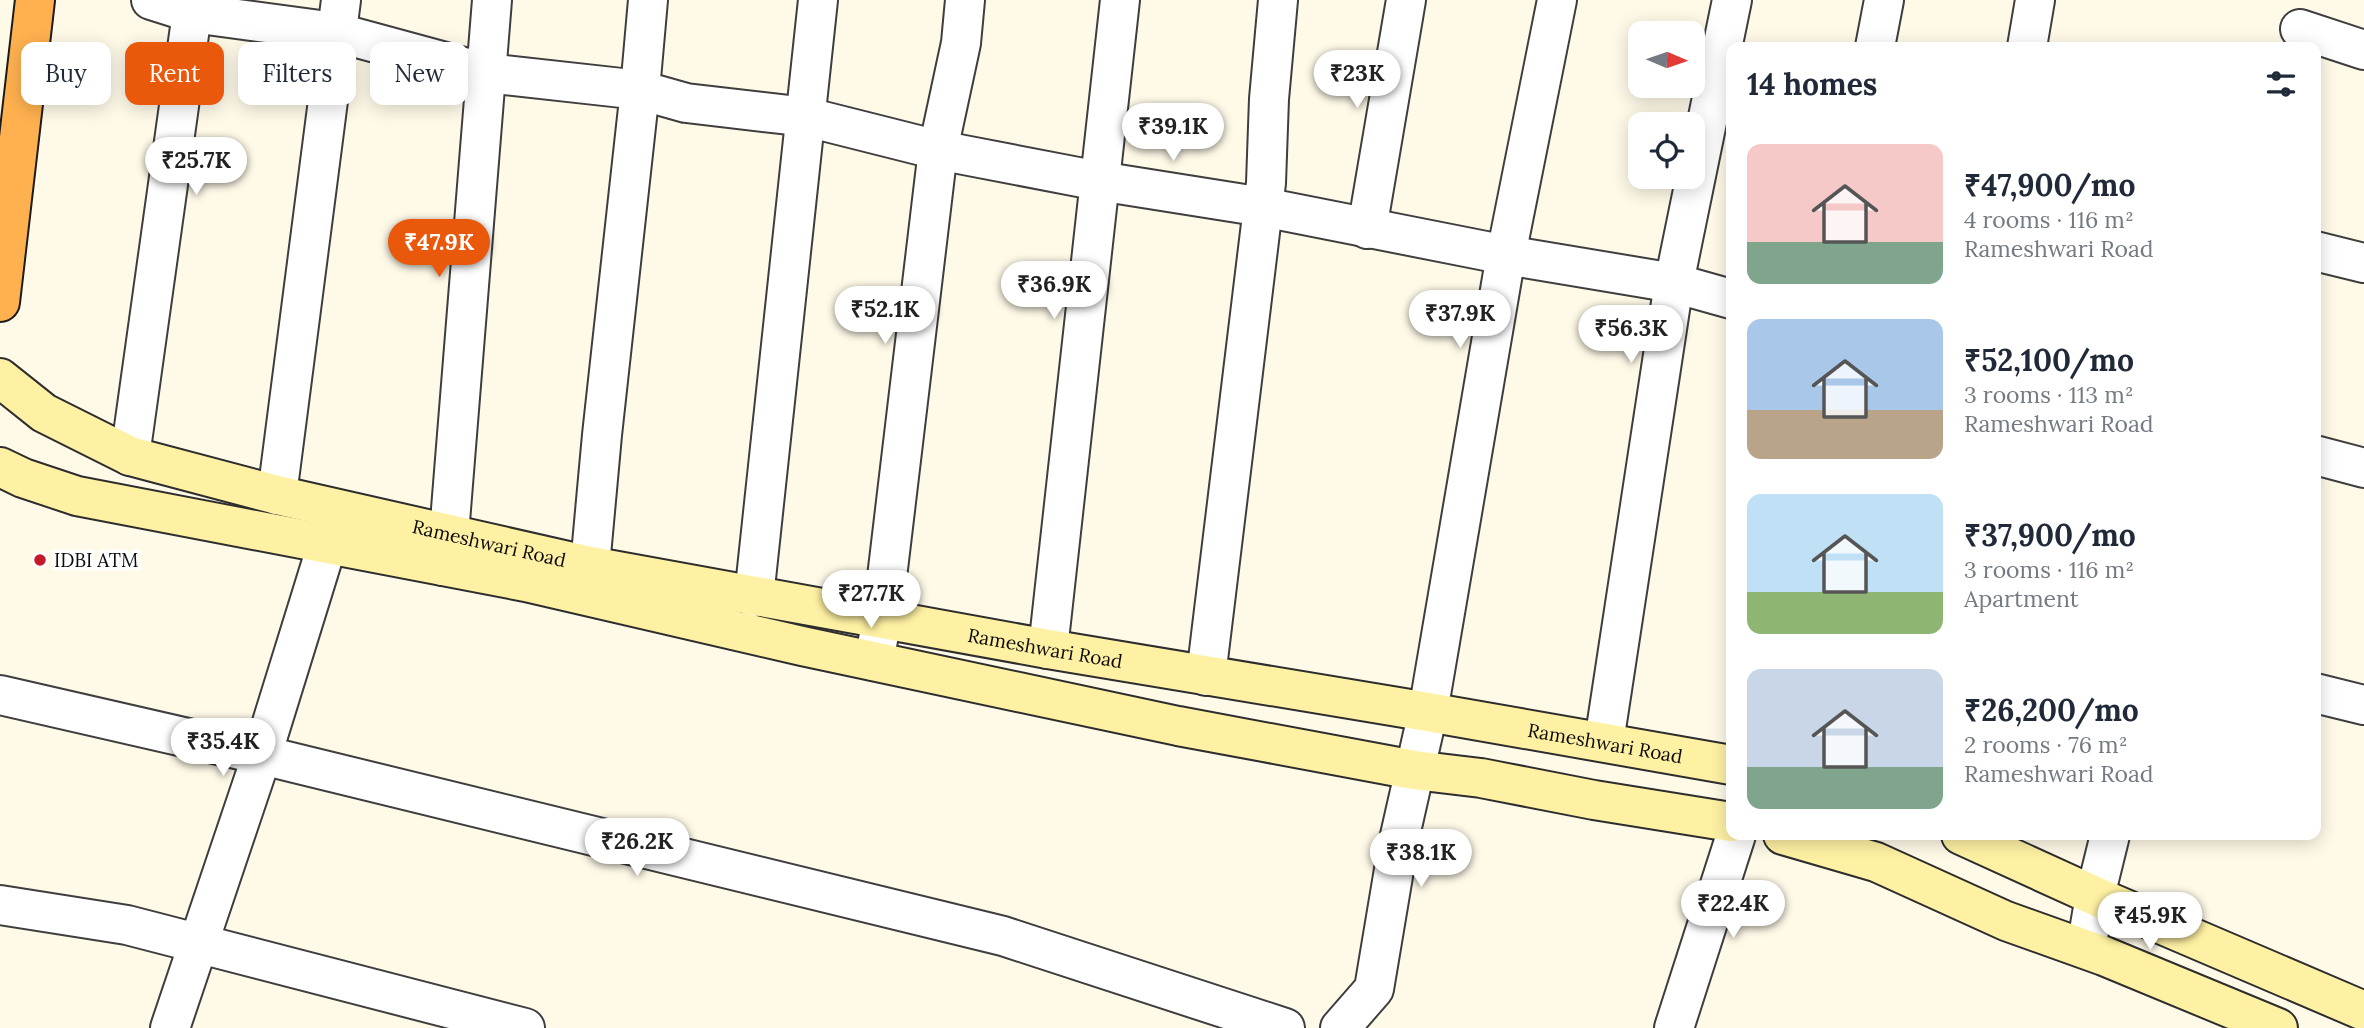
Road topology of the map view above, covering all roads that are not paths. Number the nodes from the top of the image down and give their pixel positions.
1 (35, 0) edge
2 (151, 0) edge
3 (492, 0) edge
4 (648, 0) edge
5 (818, 0) edge
6 (965, 0) edge
7 (1120, 0) edge
8 (1278, 0) edge
9 (1406, 0) edge
10 (1557, 0) edge
11 (1732, 0) edge
12 (1884, 0) edge
13 (2035, 0) edge
14 (193, 6) edge
15 (338, 16) edge
16 (2301, 25) edge
17 (1876, 42) edge
18 (2028, 42) edge
19 (2364, 50) edge
20 (486, 73) junction
21 (640, 90) junction
22 (807, 117) junction
23 (938, 150) junction
24 (1099, 181) junction
25 (1263, 207) junction
26 (1367, 229) junction
27 (2321, 252) edge
28 (1507, 255) junction
29 (2364, 263) edge
30 (1674, 282) junction
31 (1726, 298) edge
32 (0, 302) edge
33 (0, 378) edge
34 (130, 456) junction
35 (2321, 457) edge
36 (0, 467) edge
37 (2364, 468) edge
38 (277, 495) junction
39 (327, 545) junction
40 (446, 550) junction
41 (590, 566) junction
42 (754, 597) junction
43 (882, 619) junction
44 (1048, 649) junction
45 (874, 660) junction
46 (1206, 676) junction
47 (2321, 694) edge
48 (0, 695) edge
49 (2364, 705) edge
50 (1428, 712) junction
51 (1604, 742) junction
52 (262, 755) junction
53 (1726, 764) edge
54 (1415, 770) junction
55 (1726, 821) edge
56 (1734, 840) edge
57 (1800, 840) edge
58 (1972, 840) edge
59 (2109, 840) edge
60 (2095, 896) junction
61 (0, 905) edge
62 (199, 944) junction
63 (2086, 949) junction
64 (2364, 1010) edge
65 (1356, 1024) edge
66 (170, 1028) edge
67 (525, 1028) edge
68 (1285, 1028) edge
69 (1674, 1028) edge
70 (2277, 1028) edge

1 - 32 highway
2 - 14 street
3 - 20 street
4 - 21 street
5 - 22 street
6 - 23 street
7 - 24 street
8 - 25 street
9 - 26 street
10 - 28 street
11 - 30 street
12 - 17 street
13 - 18 street
14 - 15 street
14 - 34 street
15 - 20 street
15 - 38 street
16 - 19 street
20 - 21 street
20 - 40 street
21 - 22 street
21 - 41 street
22 - 23 street
22 - 42 street
23 - 24 street
23 - 43 street
24 - 25 street
24 - 44 street
25 - 26 street
25 - 46 street
26 - 28 street
27 - 29 street
28 - 30 street
28 - 50 street
30 - 31 street
30 - 51 street
33 - 34 main road, Rameshwari Road
34 - 38 main road, Rameshwari Road
35 - 37 street
36 - 39 main road
38 - 40 main road, Rameshwari Road
39 - 40 main road
39 - 52 street
40 - 41 main road, Rameshwari Road
40 - 45 main road
41 - 42 main road, Rameshwari Road
42 - 43 main road, Rameshwari Road
43 - 44 main road, Rameshwari Road
43 - 45 street
44 - 46 main road, Rameshwari Road
45 - 54 main road
46 - 50 main road, Rameshwari Road
47 - 49 street
48 - 52 street
50 - 51 main road, Rameshwari Road
50 - 54 street
51 - 53 main road, Rameshwari Road
52 - 62 street
52 - 68 street
54 - 55 main road
54 - 65 street
56 - 69 street
57 - 63 main road
58 - 60 main road
59 - 60 street
60 - 63 street
60 - 64 main road
61 - 62 street
62 - 66 street
62 - 67 street
63 - 70 main road

